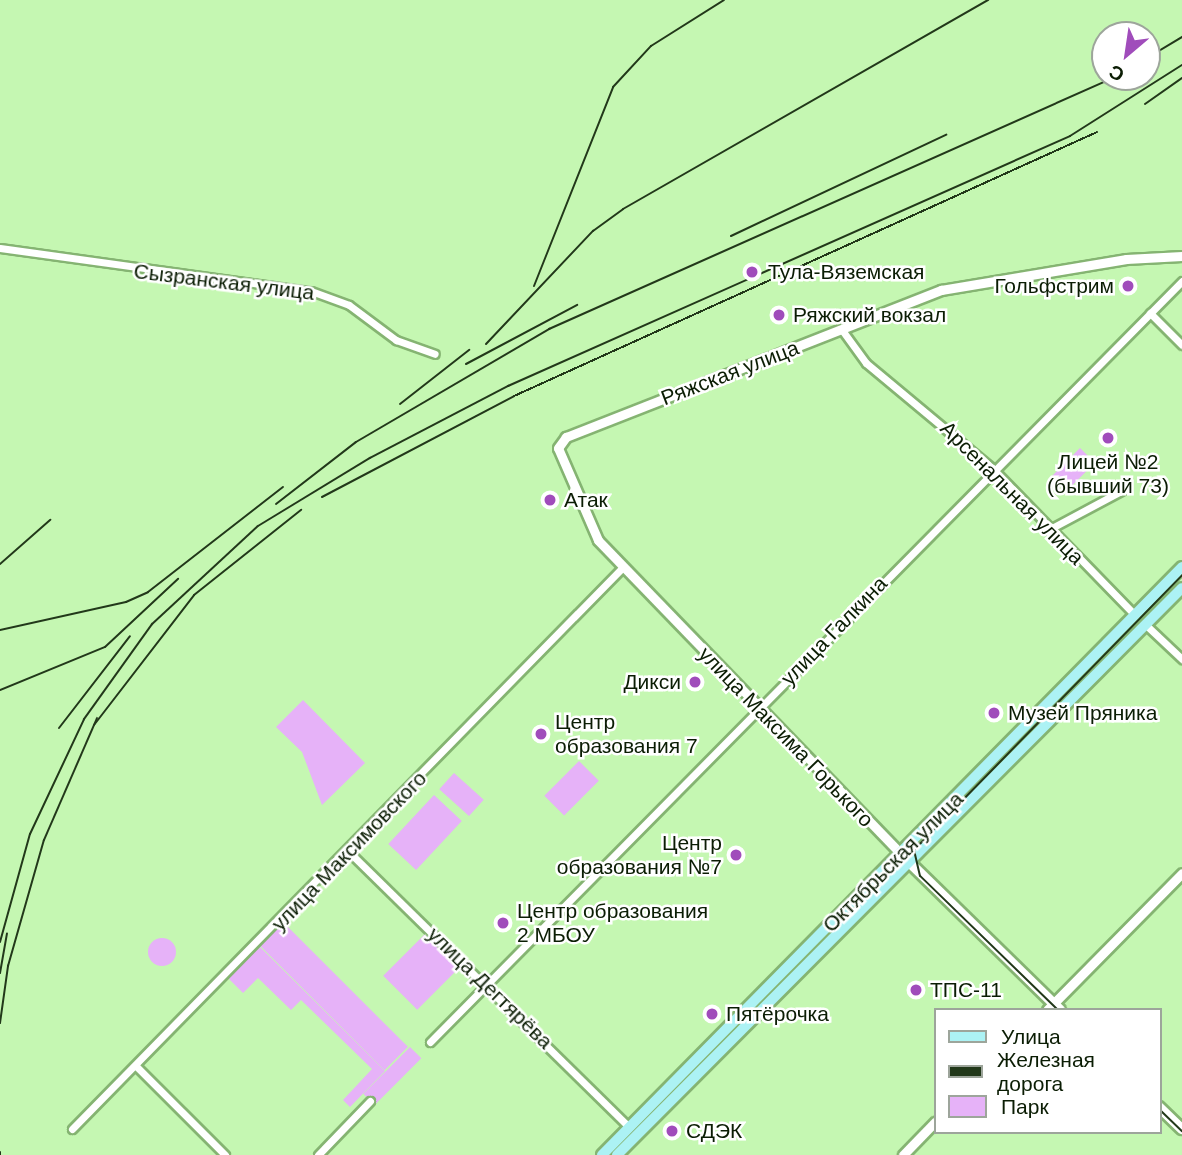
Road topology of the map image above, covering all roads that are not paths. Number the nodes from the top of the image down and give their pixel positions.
1 (0, 248) edge
2 (1182, 256) edge
3 (1182, 281) edge
4 (1150, 313) junction
5 (842, 330) junction
6 (1182, 345) edge
7 (435, 354) dead end
8 (565, 437) joint
9 (992, 468) junction
10 (1121, 491) dead end
11 (1048, 530) junction
12 (1182, 567) edge
13 (622, 568) junction
14 (1182, 588) edge
15 (1135, 615) junction
16 (1146, 625) junction
17 (1182, 659) edge
18 (757, 708) junction
19 (348, 851) junction
20 (905, 858) junction
21 (1182, 873) edge
22 (484, 983) junction
23 (1053, 1008) edge
24 (430, 1042) dead end
25 (136, 1066) junction
26 (370, 1101) dead end
27 (1161, 1109) edge
28 (934, 1123) edge
29 (629, 1127) junction
30 (72, 1129) dead end
31 (1182, 1129) edge
32 (225, 1155) edge
33 (318, 1155) edge
34 (602, 1155) edge
35 (617, 1155) edge
36 (903, 1155) edge

1 - 7 street, Сызранская улица
2 - 5 street, Ряжская улица
3 - 4 street, улица Галкина
4 - 6 street
4 - 9 street, улица Галкина
5 - 8 street, Ряжская улица
5 - 9 street, Арсенальная улица
8 - 13 street, улица Максима Горького
9 - 11 street, Арсенальная улица
9 - 18 street, улица Галкина
10 - 11 street
11 - 15 street, Арсенальная улица
12 - 15 main road, Октябрьская улица
13 - 18 street, улица Максима Горького
13 - 19 street, улица Максимовского
14 - 16 main road, Октябрьская улица
15 - 16 main road, Арсенальная улица
15 - 20 main road, Октябрьская улица
16 - 17 street, Арсенальная улица
16 - 20 main road, Октябрьская улица
18 - 20 street, улица Максима Горького
18 - 22 street, улица Галкина
19 - 22 street, улица Дегтярёва
19 - 25 street, улица Максимовского
20 - 23 main road, улица Максима Горького
20 - 29 main road, Октябрьская улица
20 - 35 main road, Октябрьская улица
21 - 23 street
22 - 24 street, улица Галкина
22 - 29 street, улица Дегтярёва
25 - 30 street, улица Максимовского
25 - 32 street
26 - 33 street
27 - 31 main road
28 - 36 street
29 - 34 main road, Октябрьская улица

